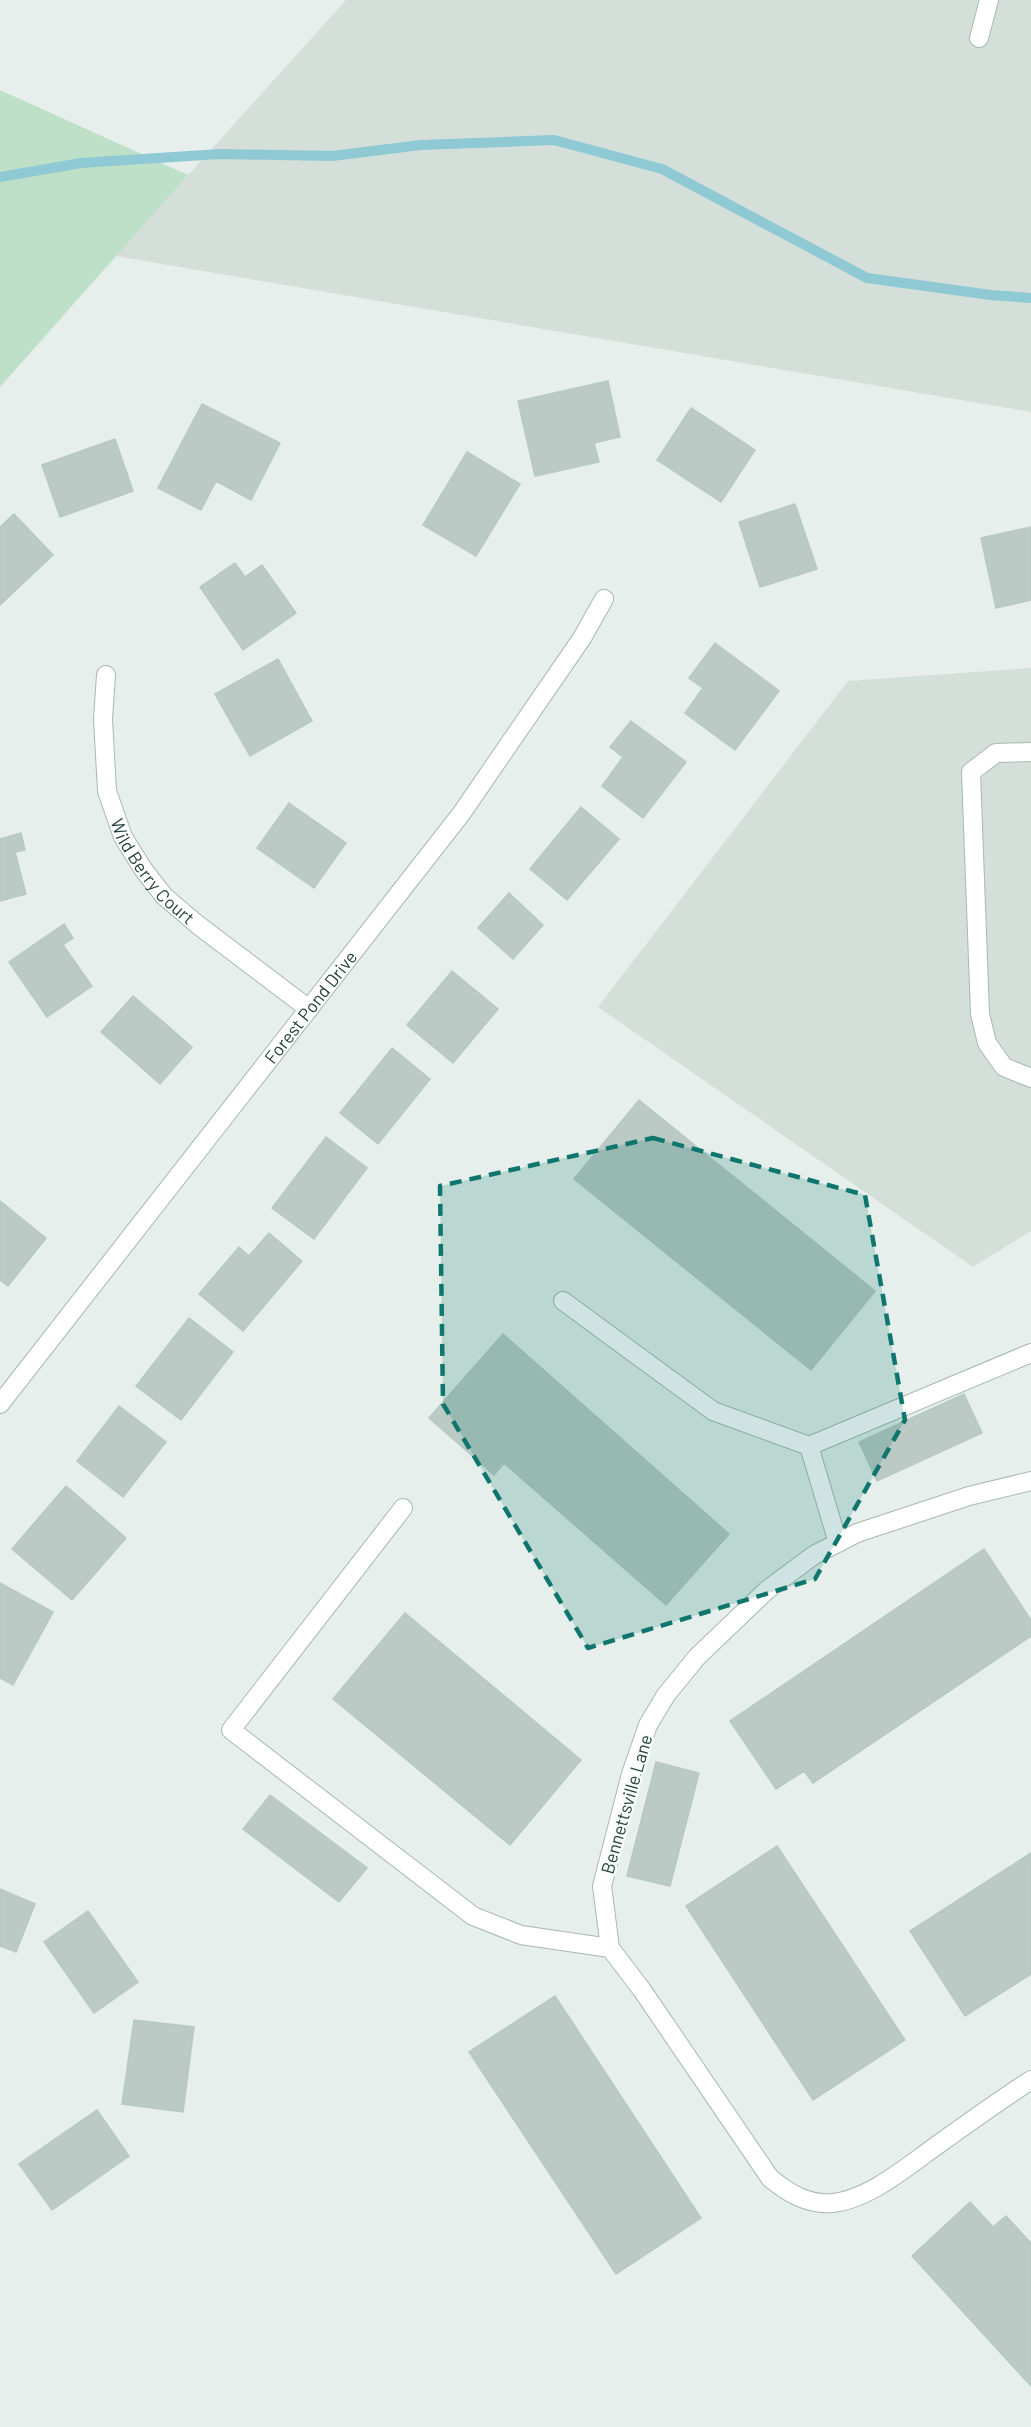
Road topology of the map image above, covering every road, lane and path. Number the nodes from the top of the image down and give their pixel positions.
1 (989, 0) edge
2 (979, 38) dead end
3 (604, 599) dead end
4 (106, 675) dead end
5 (1031, 753) edge
6 (309, 1009) junction
7 (1031, 1078) edge
8 (563, 1301) dead end
9 (1031, 1353) edge
10 (0, 1403) edge
11 (809, 1446) junction
12 (1031, 1481) edge
13 (403, 1508) dead end
14 (838, 1543) junction
15 (610, 1948) junction
16 (1031, 2080) edge

1 - 2 street
3 - 6 street, Forest Pond Drive
4 - 6 street, Wild Berry Court
5 - 7 street
6 - 10 street, Forest Pond Drive
8 - 11 street
9 - 11 street
11 - 14 street
12 - 14 street, Bennettsville Lane
13 - 15 street
14 - 15 street, Bennettsville Lane
15 - 16 street

